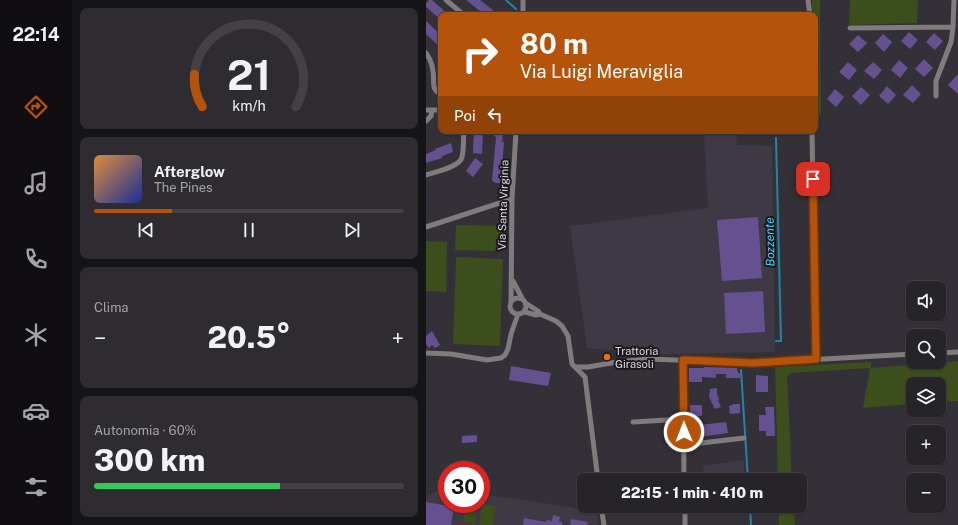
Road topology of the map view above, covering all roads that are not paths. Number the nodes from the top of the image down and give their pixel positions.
1 (446, 0) edge
2 (523, 0) edge
3 (808, 0) edge
4 (954, 0) edge
5 (460, 12) edge
6 (523, 12) edge
7 (810, 12) edge
8 (953, 27) junction
9 (850, 28) dead end
10 (426, 53) edge
11 (438, 92) edge
12 (936, 96) dead end
13 (426, 110) edge
14 (432, 110) junction
15 (438, 110) edge
16 (426, 121) edge
17 (464, 134) edge
18 (516, 134) edge
19 (812, 134) edge
20 (426, 175) edge
21 (512, 199) junction
22 (426, 227) edge
23 (512, 280) junction
24 (522, 298) junction
25 (511, 302) junction
26 (527, 304) junction
27 (525, 312) junction
28 (518, 314) junction
29 (540, 314) junction
30 (958, 352) edge
31 (426, 353) edge
32 (946, 353) edge
33 (906, 354) edge
34 (816, 359) junction
35 (683, 360) junction
36 (575, 367) junction
37 (588, 367) junction
38 (585, 377) junction
39 (684, 419) junction
40 (633, 422) dead end
41 (744, 438) dead end
42 (684, 445) junction
43 (597, 473) edge
44 (684, 473) edge
45 (602, 513) edge
46 (685, 513) edge
47 (604, 525) edge
48 (685, 525) edge

1 - 5 street
2 - 6 street
3 - 7 street
4 - 8 street
8 - 9 street
8 - 12 street
10 - 11 street
13 - 14 street
14 - 15 street
14 - 16 street
17 - 20 street
18 - 21 street, Via Santa Virginia
19 - 34 street
21 - 22 street
21 - 23 street, Via Santa Virginia
23 - 24 street, Via Santa Virginia
23 - 25 street, Via Santa Virginia
24 - 25 street
24 - 26 street
25 - 28 street
26 - 27 street
26 - 29 street
27 - 28 street
27 - 29 street
28 - 31 street
29 - 36 street
30 - 32 street
33 - 34 street
34 - 35 street
35 - 37 street
35 - 39 street
36 - 37 street
36 - 38 street
37 - 38 street
38 - 43 street
39 - 40 street
39 - 42 street
41 - 42 street
42 - 44 street
45 - 47 street
46 - 48 street

